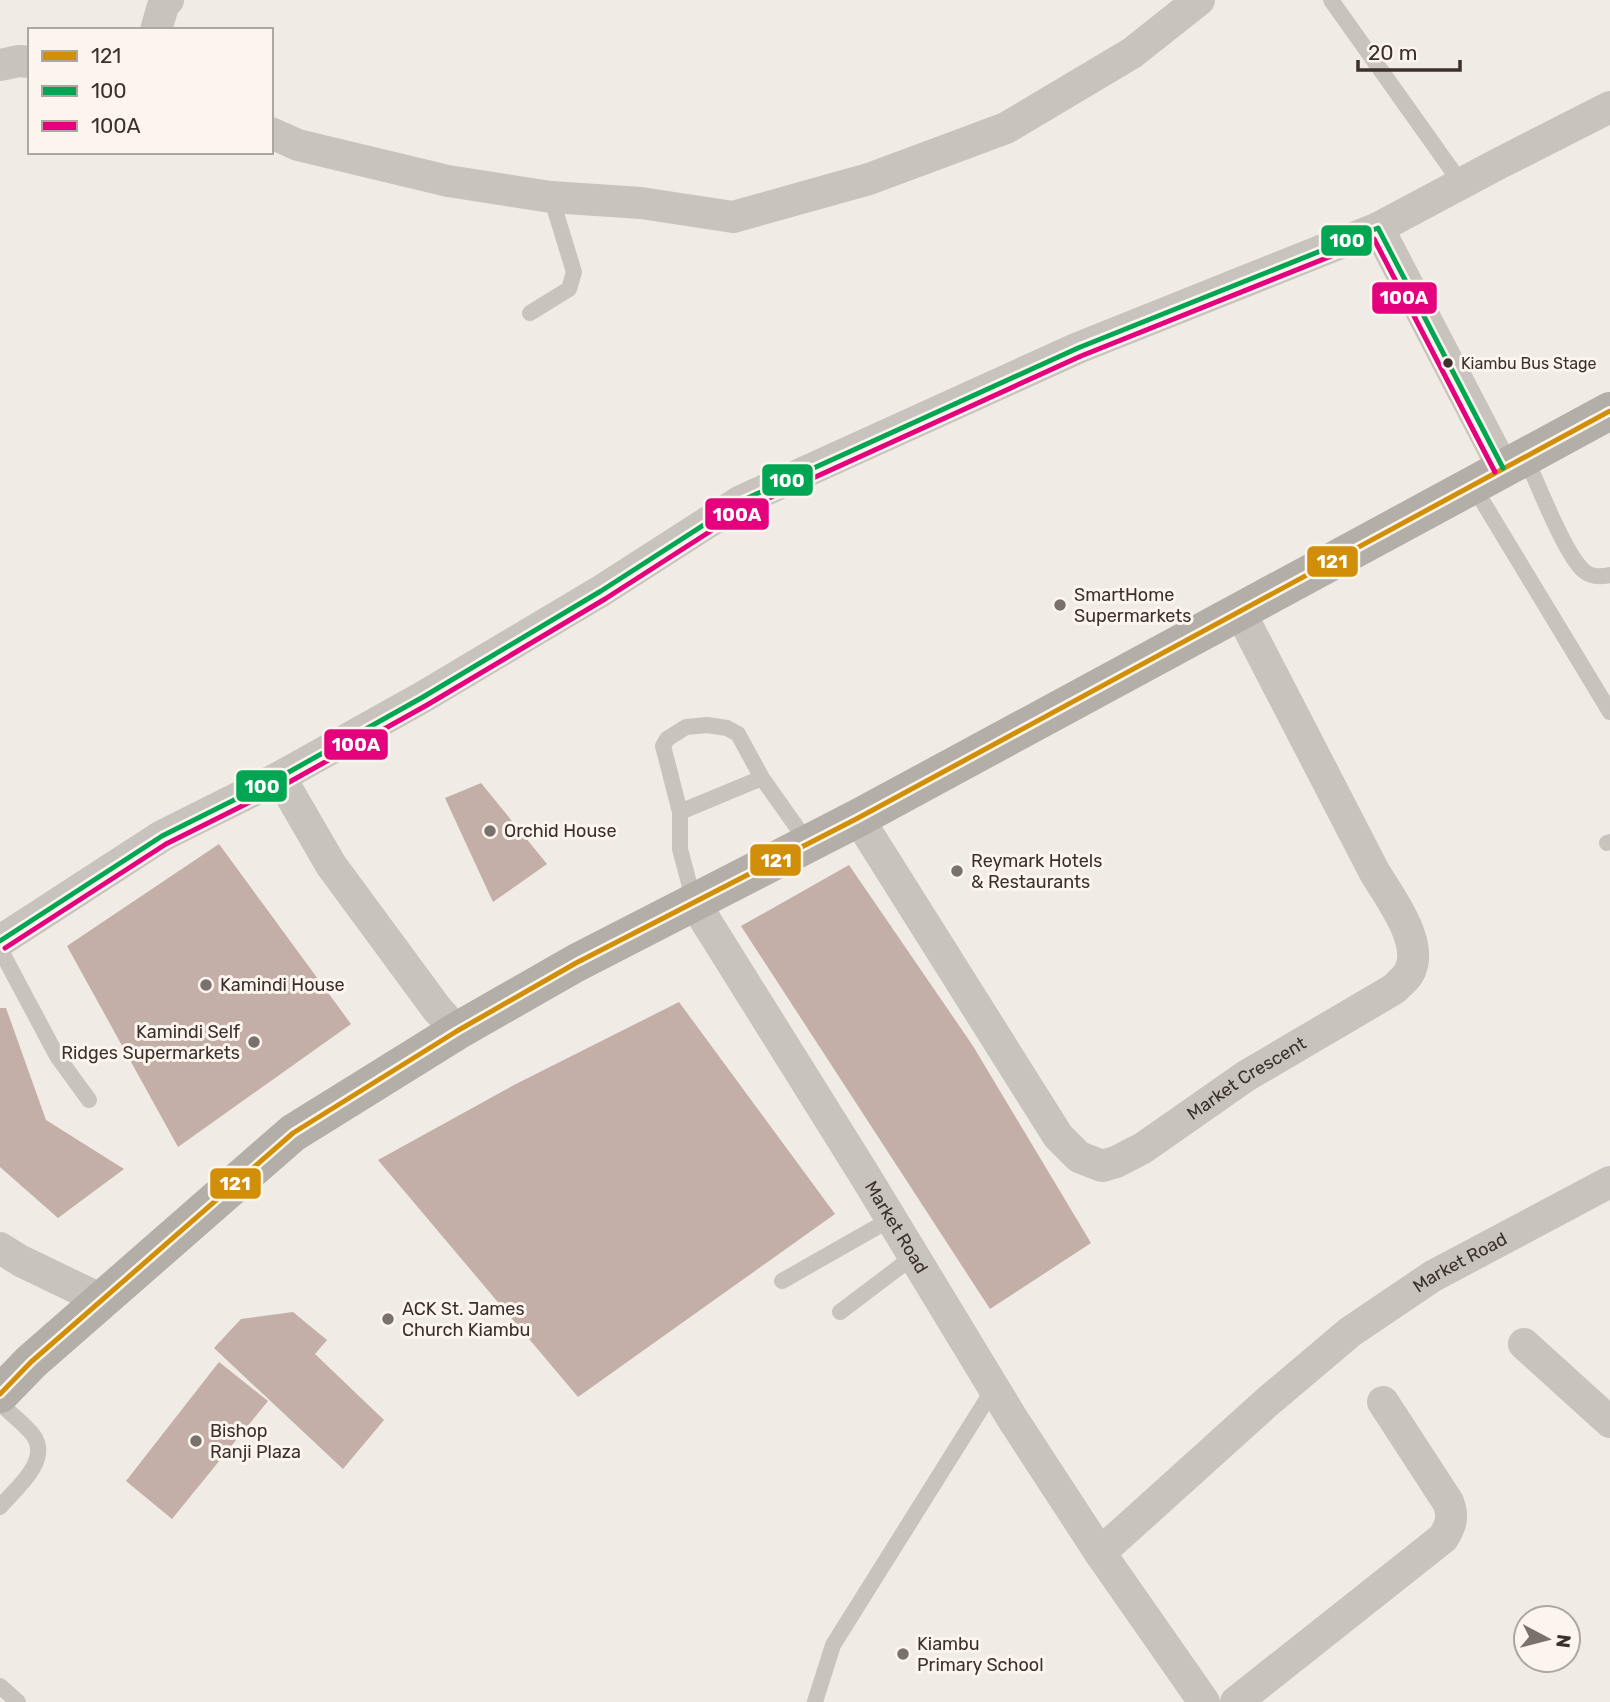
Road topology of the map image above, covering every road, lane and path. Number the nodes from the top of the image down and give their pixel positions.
1 (168, 0) edge
2 (1199, 0) edge
3 (1331, 0) edge
4 (157, 28) edge
5 (28, 62) edge
6 (0, 65) edge
7 (1610, 107) edge
8 (273, 134) edge
9 (1461, 183) junction
10 (551, 197) junction
11 (1378, 228) junction
12 (530, 313) dead end
13 (1610, 411) edge
14 (1500, 469) junction
15 (1610, 575) edge
16 (1239, 610) junction
17 (1610, 712) edge
18 (280, 778) junction
19 (762, 778) junction
20 (680, 812) junction
21 (858, 818) junction
22 (808, 844) junction
23 (694, 902) junction
24 (0, 941) edge
25 (0, 949) edge
26 (457, 1031) junction
27 (89, 1100) dead end
28 (1610, 1182) edge
29 (891, 1219) junction
30 (0, 1248) edge
31 (914, 1256) junction
32 (782, 1281) dead end
33 (102, 1300) junction
34 (840, 1312) dead end
35 (1524, 1343) dead end
36 (994, 1388) junction
37 (0, 1394) edge
38 (1383, 1402) dead end
39 (0, 1403) edge
40 (1610, 1422) edge
41 (0, 1507) edge
42 (1100, 1553) junction
43 (0, 1686) edge
44 (18, 1702) edge
45 (815, 1702) edge
46 (1204, 1702) edge
47 (1236, 1702) edge

1 - 4 street
2 - 10 street
3 - 9 lane
5 - 6 street
7 - 9 street
8 - 10 street
9 - 11 street
10 - 12 lane
11 - 14 street
11 - 18 street
13 - 14 highway
14 - 15 lane
14 - 16 highway
14 - 17 lane
16 - 21 highway
16 - 21 street, Market Crescent
18 - 24 street
18 - 26 street
19 - 20 lane
19 - 20 lane
19 - 22 lane
20 - 23 lane
21 - 22 highway
22 - 23 highway
23 - 26 highway
23 - 29 street, Market Road
25 - 27 lane
26 - 33 highway
28 - 42 street, Market Road
29 - 31 street, Market Road
29 - 32 lane
30 - 33 street
31 - 34 lane
31 - 36 street, Market Road
33 - 37 highway
35 - 40 street
36 - 42 street, Market Road
36 - 45 lane
38 - 47 street
39 - 41 lane
42 - 46 street, Market Road
43 - 44 lane

